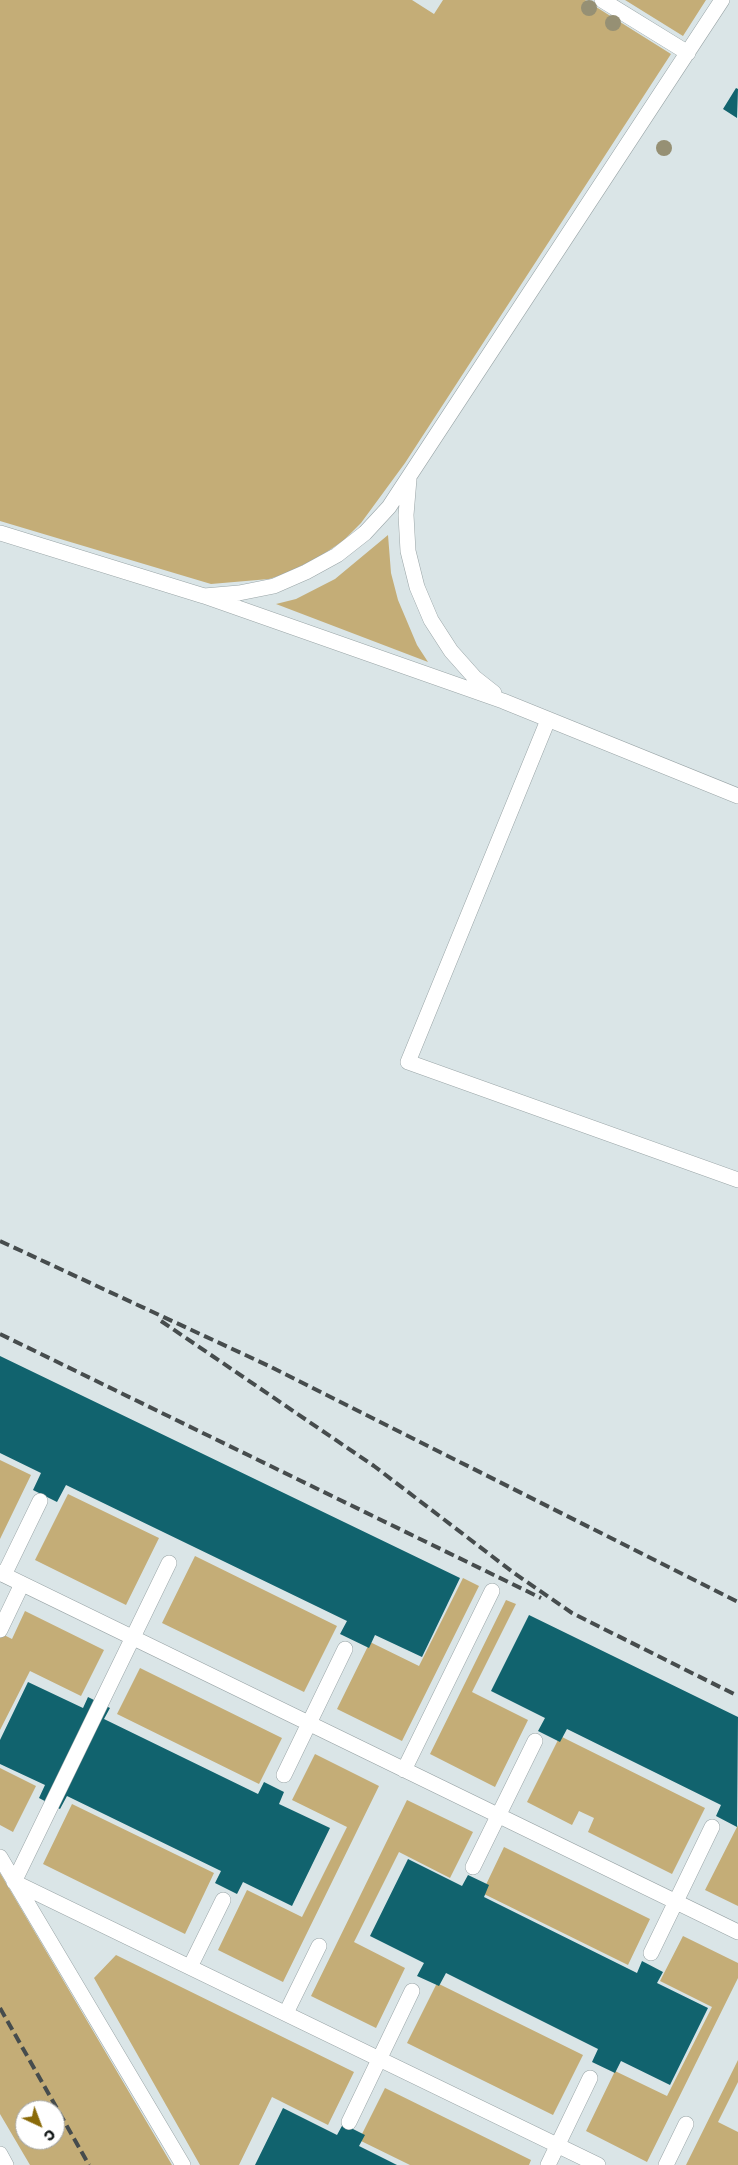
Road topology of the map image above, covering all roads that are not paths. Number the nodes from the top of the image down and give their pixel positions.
1 (602, 0) edge
2 (722, 0) edge
3 (688, 52) junction
4 (409, 478) junction
5 (0, 533) edge
6 (204, 596) junction
7 (503, 701) junction
8 (548, 720) junction
9 (738, 796) edge
10 (738, 1180) edge
11 (40, 1501) dead end
12 (169, 1564) dead end
13 (2, 1574) edge
14 (22, 1584) junction
15 (492, 1590) dead end
16 (0, 1630) edge
17 (133, 1638) junction
18 (345, 1649) dead end
19 (309, 1723) junction
20 (535, 1741) dead end
21 (404, 1770) junction
22 (284, 1775) dead end
23 (499, 1815) junction
24 (712, 1828) dead end
25 (0, 1857) edge
26 (473, 1867) dead end
27 (14, 1882) junction
28 (223, 1900) dead end
29 (676, 1902) junction
30 (738, 1932) edge
31 (319, 1946) dead end
32 (651, 1954) dead end
33 (190, 1967) junction
34 (412, 1992) dead end
35 (286, 2013) junction
36 (380, 2059) junction
37 (590, 2078) dead end
38 (349, 2122) dead end
39 (686, 2124) dead end
40 (557, 2146) junction
41 (0, 2154) edge
42 (6, 2165) edge
43 (183, 2165) edge
44 (548, 2165) edge
45 (598, 2165) edge
46 (666, 2165) edge

1 - 3 lane
2 - 3 lane
3 - 4 lane
4 - 6 lane
4 - 7 lane
5 - 6 lane
6 - 7 lane
7 - 8 lane
8 - 9 lane
8 - 10 lane
11 - 13 lane
12 - 17 lane
13 - 14 lane
14 - 16 lane
14 - 17 lane
15 - 21 lane
17 - 19 lane
17 - 27 lane
18 - 19 lane
19 - 21 lane
19 - 22 lane
20 - 23 lane
21 - 23 lane
23 - 26 lane
23 - 29 lane
24 - 29 lane
25 - 27 lane
27 - 33 lane
27 - 43 lane
28 - 33 lane
29 - 30 lane
29 - 32 lane
31 - 35 lane
33 - 35 lane
34 - 36 lane
35 - 36 lane
36 - 38 lane
36 - 40 lane
37 - 40 lane
39 - 46 lane
40 - 44 lane
40 - 45 lane
41 - 42 lane

